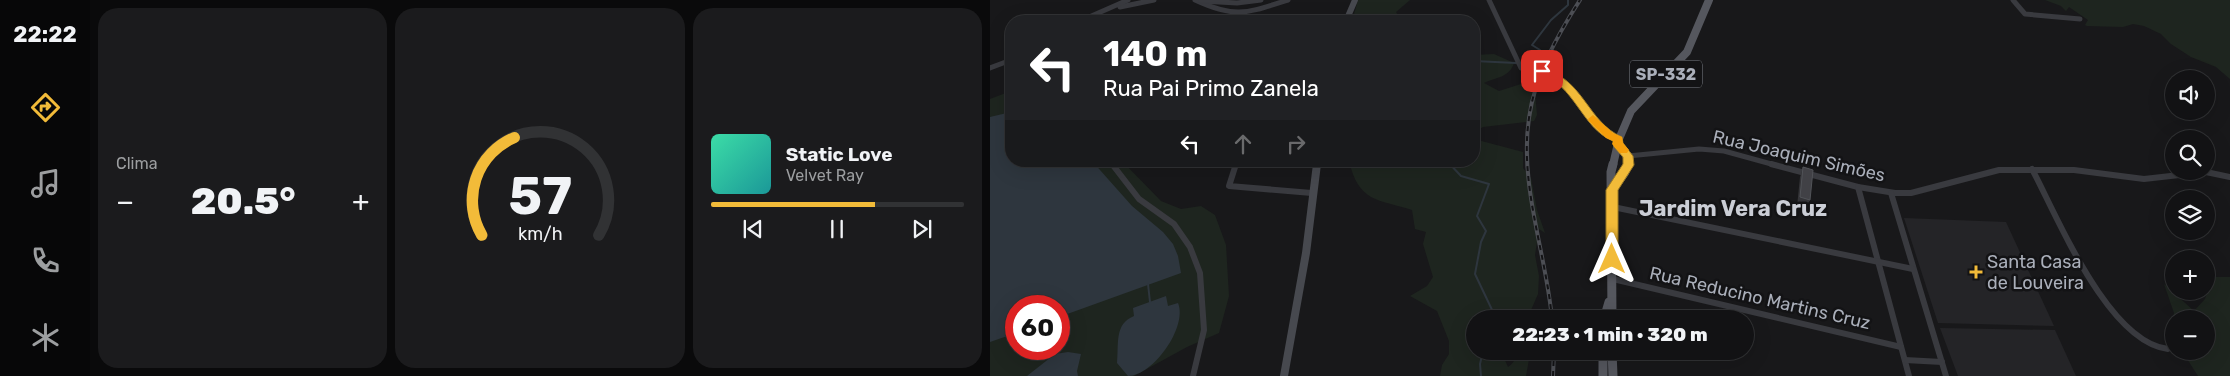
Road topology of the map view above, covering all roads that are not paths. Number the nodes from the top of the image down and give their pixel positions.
1 (1128, 0) edge
2 (1154, 0) edge
3 (1195, 0) edge
4 (1261, 0) edge
5 (1288, 0) edge
6 (1355, 0) edge
7 (1490, 0) edge
8 (1709, 0) edge
9 (2013, 0) edge
10 (1108, 9) junction
11 (1094, 15) edge
12 (1348, 15) edge
13 (2080, 19) dead end
14 (1005, 62) edge
15 (990, 68) edge
16 (1618, 142) junction
17 (1628, 156) junction
18 (1614, 158) junction
19 (1115, 167) edge
20 (1235, 167) edge
21 (1317, 167) edge
22 (2032, 169) junction
23 (1611, 172) junction
24 (1624, 174) junction
25 (2230, 177) edge
26 (1858, 187) junction
27 (1612, 190) junction
28 (1312, 193) junction
29 (1890, 193) junction
30 (1613, 207) junction
31 (1878, 263) junction
32 (1914, 270) junction
33 (1613, 279) junction
34 (1610, 299) junction
35 (1607, 310) edge
36 (1611, 310) edge
37 (1901, 347) junction
38 (2165, 348) edge
39 (1603, 360) edge
40 (1612, 360) edge
41 (1905, 360) junction
42 (1942, 362) junction
43 (1193, 376) edge
44 (1284, 376) edge
45 (1604, 376) edge
46 (1613, 376) edge
47 (1909, 376) edge
48 (1946, 376) edge

1 - 10 street
2 - 10 street
3 - 4 street
3 - 5 street
6 - 12 street
7 - 16 street
8 - 16 main road, SP-332
9 - 13 street
10 - 11 street
14 - 15 street
16 - 17 main road
16 - 18 main road, SP-332
17 - 18 main road
17 - 24 main road
17 - 26 street, Rua Joaquim Simões
18 - 23 main road, SP-332
19 - 43 street
20 - 28 street
21 - 28 street
22 - 25 street, Rua Joaquim Simões
22 - 29 street, Rua Joaquim Simões
22 - 38 street
23 - 24 main road
23 - 27 main road, SP-332
24 - 27 main road
26 - 29 street, Rua Joaquim Simões
26 - 31 street
27 - 30 main road, SP-332
28 - 44 street
29 - 32 street
30 - 31 street
30 - 33 main road, SP-332
31 - 32 street
31 - 37 street
32 - 42 street
33 - 34 main road, SP-332
33 - 37 street, Rua Reducino Martins Cruz
34 - 35 main road, SP-332
34 - 36 main road, SP-332
37 - 41 street
39 - 45 main road
40 - 46 main road
41 - 42 street
41 - 47 street
42 - 48 street

